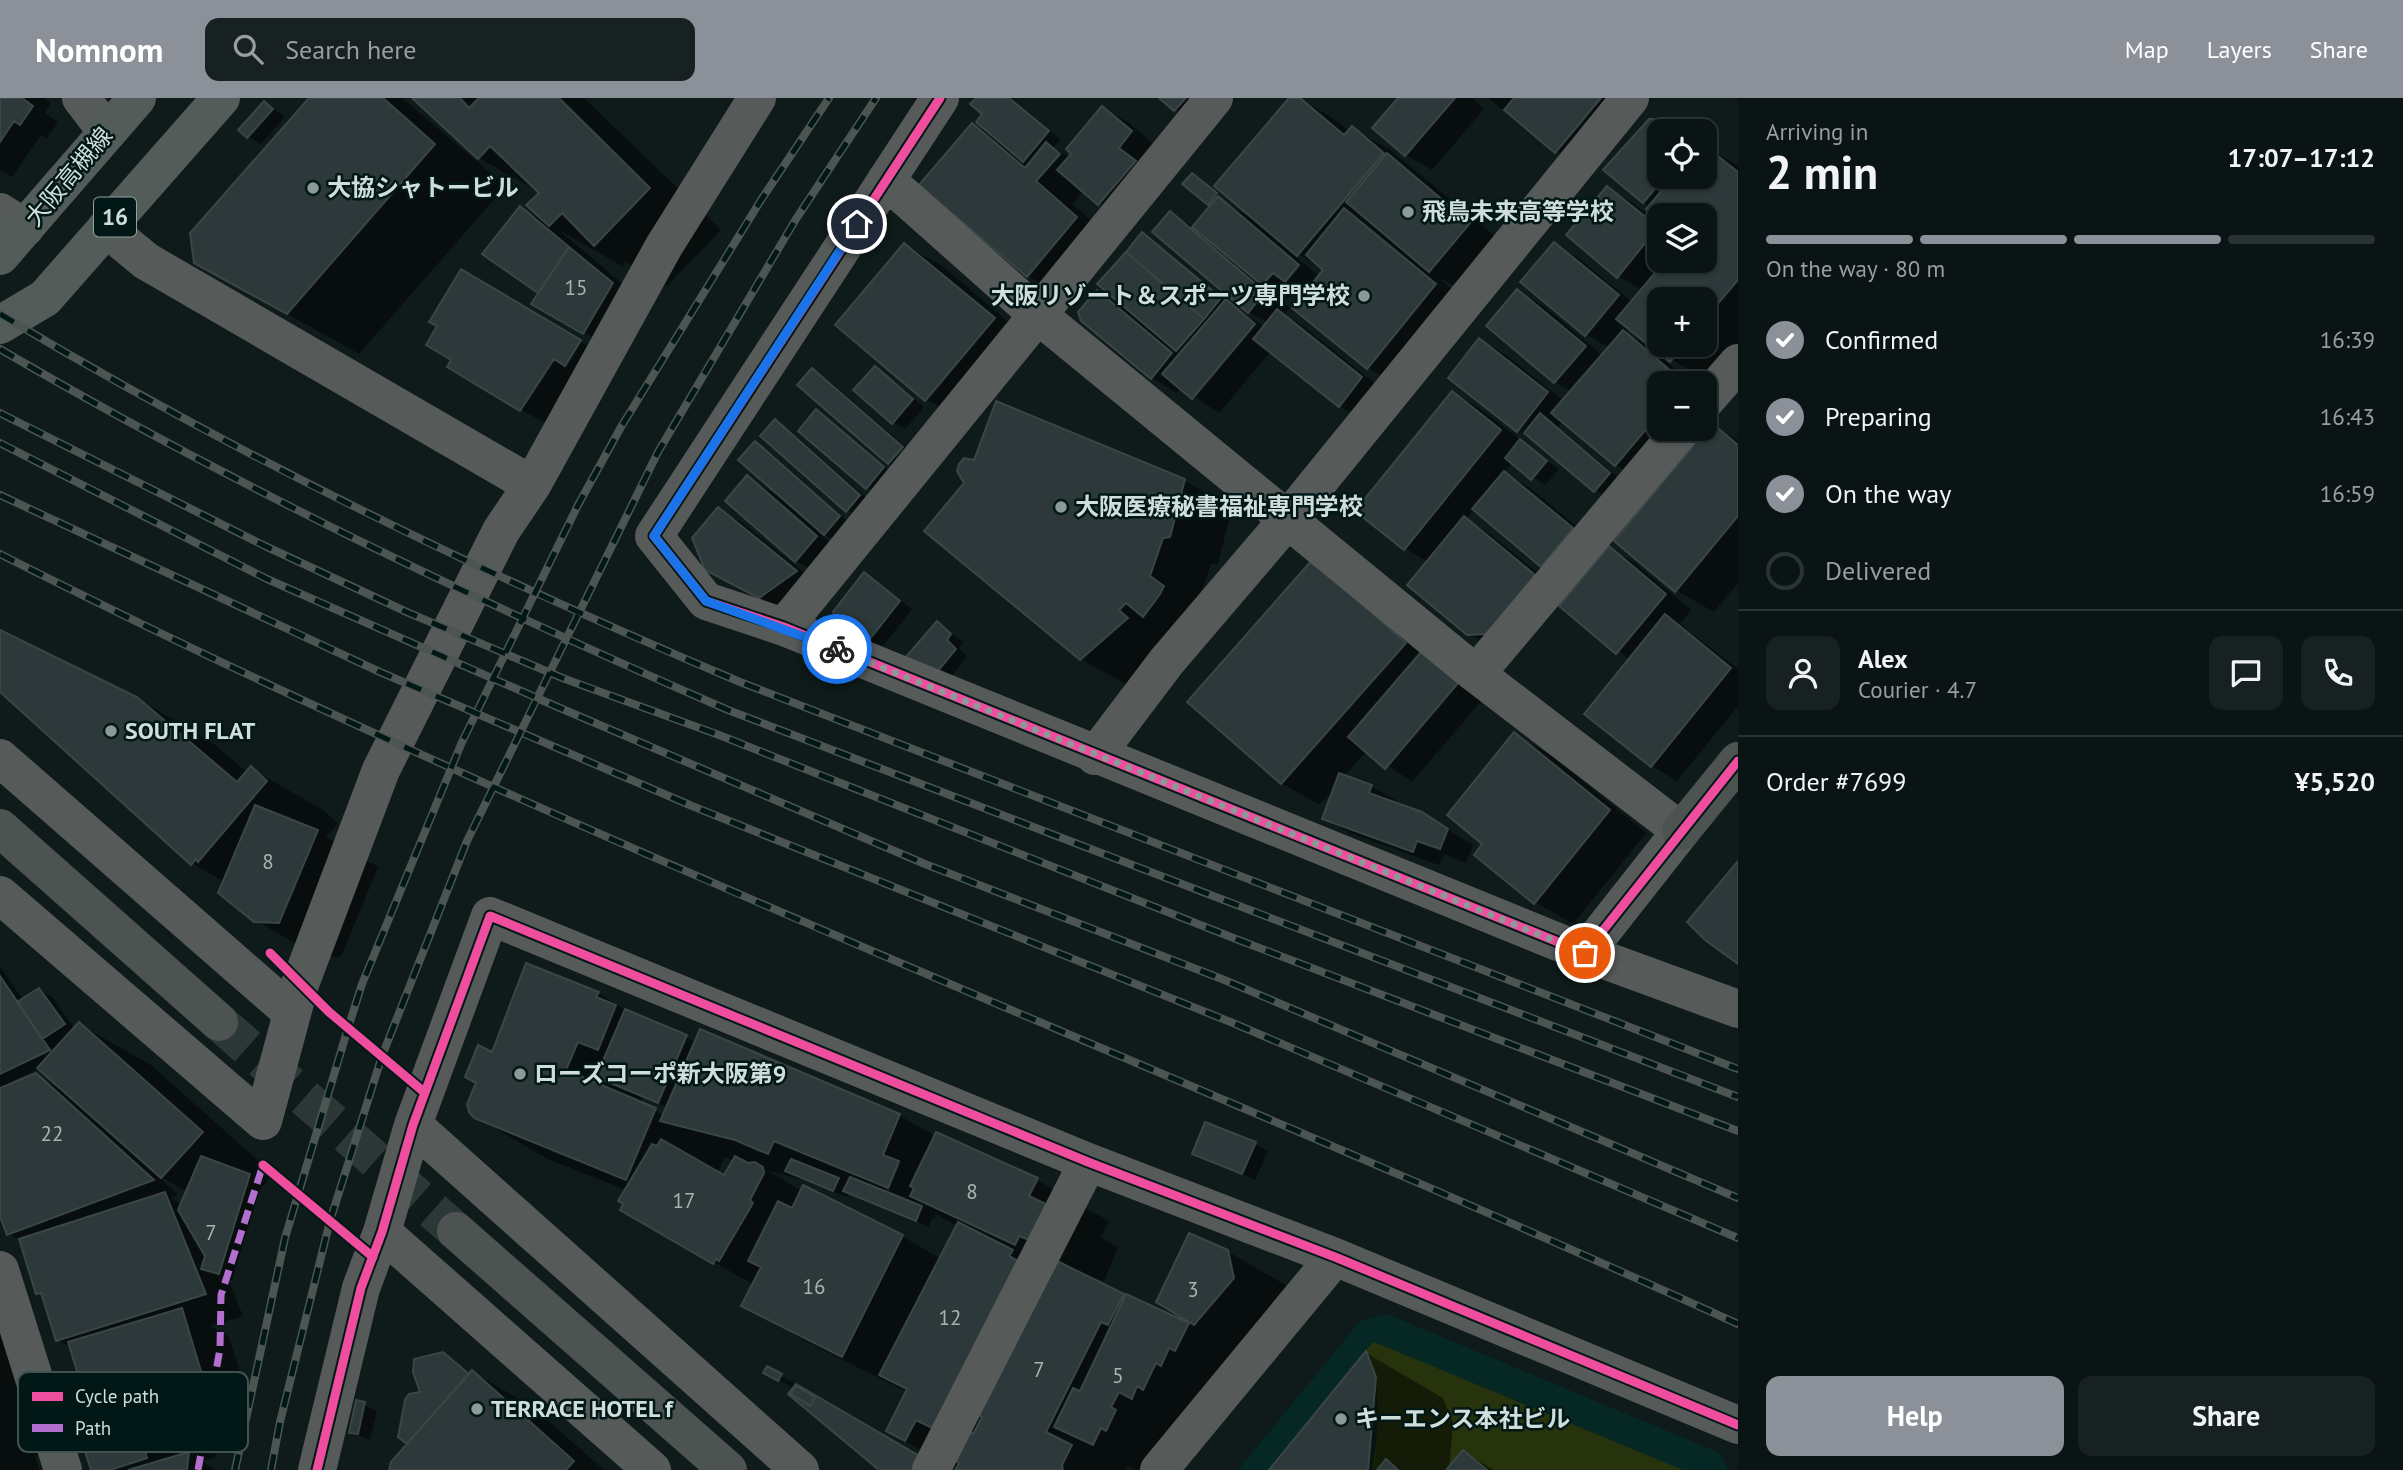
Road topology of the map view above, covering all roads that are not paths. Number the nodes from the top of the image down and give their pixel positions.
1 (81, 98) edge
2 (137, 98) edge
3 (221, 98) edge
4 (757, 98) edge
5 (940, 98) edge
6 (1213, 98) edge
7 (1630, 98) edge
8 (107, 132) junction
9 (886, 180) junction
10 (13, 220) edge
11 (106, 228) junction
12 (0, 256) edge
13 (1038, 315) junction
14 (0, 325) edge
15 (1738, 363) edge
16 (1717, 387) edge
17 (1672, 441) edge
18 (532, 485) junction
19 (1289, 519) junction
20 (783, 627) junction
21 (1476, 674) junction
22 (1095, 756) junction
23 (0, 758) edge
24 (1738, 761) edge
25 (0, 828) edge
26 (1681, 831) junction
27 (0, 895) edge
28 (1585, 953) junction
29 (1738, 1009) edge
30 (291, 1012) junction
31 (219, 1022) tunnel mouth
32 (413, 1125) junction
33 (1088, 1162) junction
34 (456, 1231) tunnel mouth
35 (382, 1232) junction
36 (1335, 1257) junction
37 (0, 1270) edge
38 (32, 1372) edge
39 (1738, 1425) edge
40 (57, 1452) edge
41 (63, 1470) edge
42 (317, 1470) edge
43 (652, 1470) edge
44 (728, 1470) edge
45 (800, 1470) edge
46 (932, 1470) edge
47 (1158, 1470) edge

1 - 8 street
2 - 8 main road, 大阪高槻線 / 16
3 - 11 main road, 16
4 - 18 street
5 - 9 street
6 - 13 street
7 - 19 street
8 - 10 main road, 大阪高槻線 / 16
9 - 13 street
9 - 20 street
10 - 12 main road, 大阪高槻線 / 16
11 - 14 main road, 16
11 - 18 street
13 - 19 street
13 - 20 street
15 - 16 street
17 - 21 street
18 - 30 street
19 - 21 street
19 - 22 street
20 - 22 street
21 - 26 street
22 - 28 street
23 - 30 street
24 - 26 street
25 - 31 street
26 - 28 street
27 - 30 street
28 - 29 street
32 - 33 street
32 - 35 street
32 - 45 street
33 - 36 street
33 - 46 street
34 - 44 street
35 - 42 street
35 - 43 street
36 - 39 street
36 - 47 street
37 - 38 street
40 - 41 street

